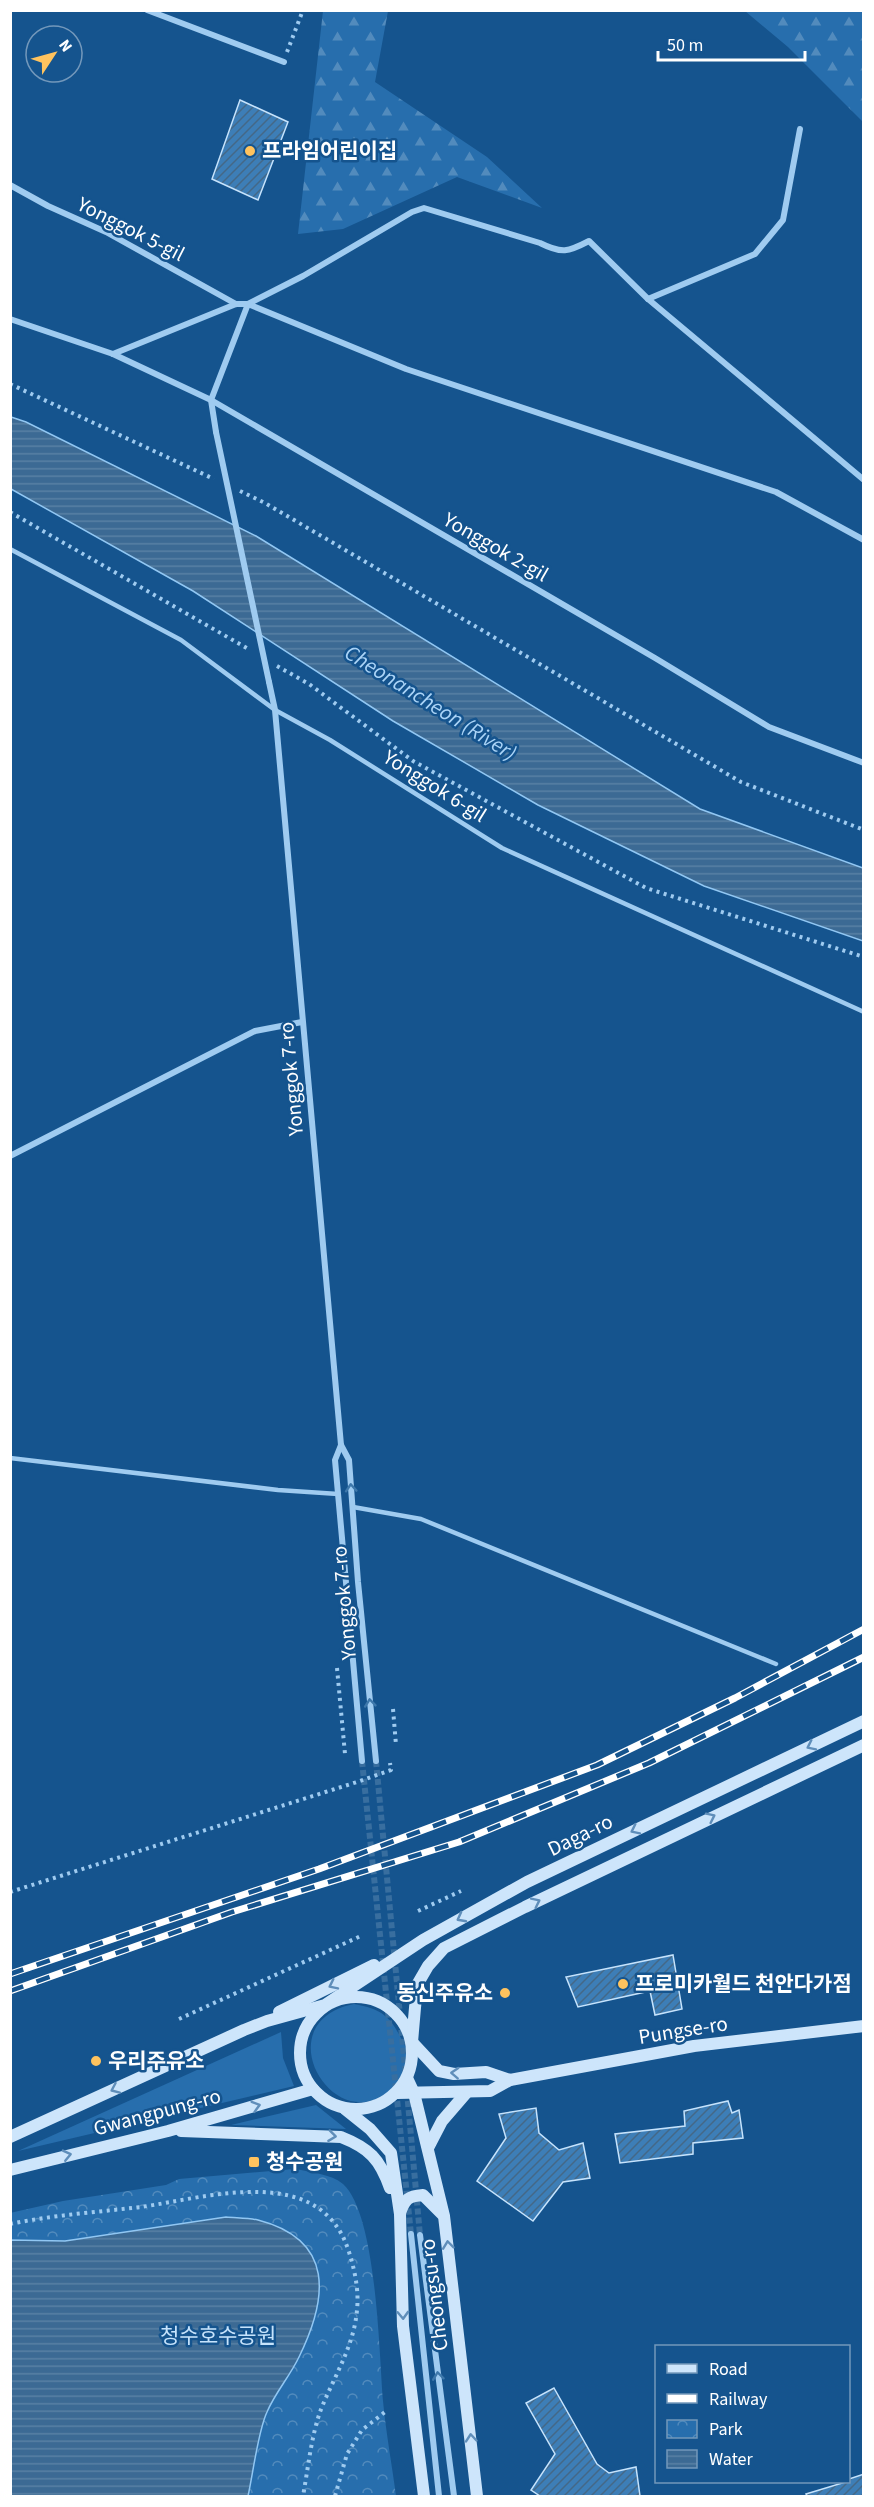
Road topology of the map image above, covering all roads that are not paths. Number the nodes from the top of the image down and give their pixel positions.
1 (147, 10) edge
2 (284, 62) road end
3 (800, 129) dead end
4 (10, 185) edge
5 (648, 299) junction
6 (236, 304) junction
7 (248, 304) junction
8 (10, 319) edge
9 (113, 354) junction
10 (211, 400) junction
11 (864, 480) edge
12 (864, 540) edge
13 (10, 549) edge
14 (275, 710) junction
15 (864, 763) edge
16 (864, 1012) edge
17 (302, 1022) junction
18 (10, 1156) edge
19 (341, 1444) junction
20 (10, 1458) edge
21 (338, 1494) junction
22 (352, 1508) junction
23 (776, 1664) dead end
24 (864, 1720) edge
25 (864, 1745) edge
26 (362, 1761) tunnel mouth
27 (376, 1761) tunnel mouth
28 (423, 1940) junction
29 (325, 2005) junction
30 (864, 2026) edge
31 (244, 2030) junction
32 (412, 2042) junction
33 (407, 2078) junction
34 (510, 2080) junction
35 (312, 2089) junction
36 (467, 2092) junction
37 (397, 2093) junction
38 (414, 2093) junction
39 (345, 2109) junction
40 (168, 2131) junction
41 (10, 2137) edge
42 (428, 2148) junction
43 (10, 2170) edge
44 (400, 2214) junction
45 (444, 2216) junction
46 (411, 2234) tunnel mouth
47 (420, 2235) tunnel mouth
48 (424, 2496) edge
49 (439, 2496) edge
50 (454, 2496) edge
51 (477, 2496) edge

1 - 2 street
3 - 5 street
4 - 6 street, Yonggok 5-gil
5 - 7 street
5 - 11 street
6 - 7 street
6 - 9 street
7 - 10 street
7 - 12 street
8 - 9 street, Yonggok 2-gil
9 - 10 street, Yonggok 2-gil
10 - 14 street, Yonggok 7-ro, bridge
10 - 15 street, Yonggok 2-gil
13 - 14 lane, Yonggok 6-gil
14 - 16 lane, Yonggok 6-gil
14 - 17 street, Yonggok 7-ro
17 - 18 street
17 - 19 street, Yonggok 7-ro
19 - 21 street, Yonggok 7-ro
22 -> 19 street, Yonggok 7-ro
20 - 21 lane
21 - 26 street, Yonggok 7-ro
22 - 23 lane
27 -> 22 street, Yonggok 7-ro
24 -> 28 street, Daga-ro
32 -> 25 street, Daga-ro
28 - 29 street, Daga-ro
28 -> 31 street
29 - 31 street, Gwangpung-ro
29 - 32 street
29 - 35 street
30 - 34 street, Pungse-ro
31 -> 41 street, Gwangpung-ro
32 - 33 street
34 -> 32 street, Pungse-ro
33 - 37 street
33 - 38 street, Cheongsu-ro
34 - 36 street, Pungse-ro
35 - 39 street
40 -> 35 street, Gwangpung-ro
36 - 38 street, Pungse-ro
36 - 42 street
37 - 38 street, Pungse-ro
37 - 39 street
38 - 42 street, Cheongsu-ro
39 - 44 street
43 -> 40 street, Gwangpung-ro
40 -> 44 street
42 - 45 street, Cheongsu-ro
44 - 45 street
44 -> 48 street, Cheongsu-ro
51 -> 45 street, Cheongsu-ro
46 - 49 street
50 -> 47 street

